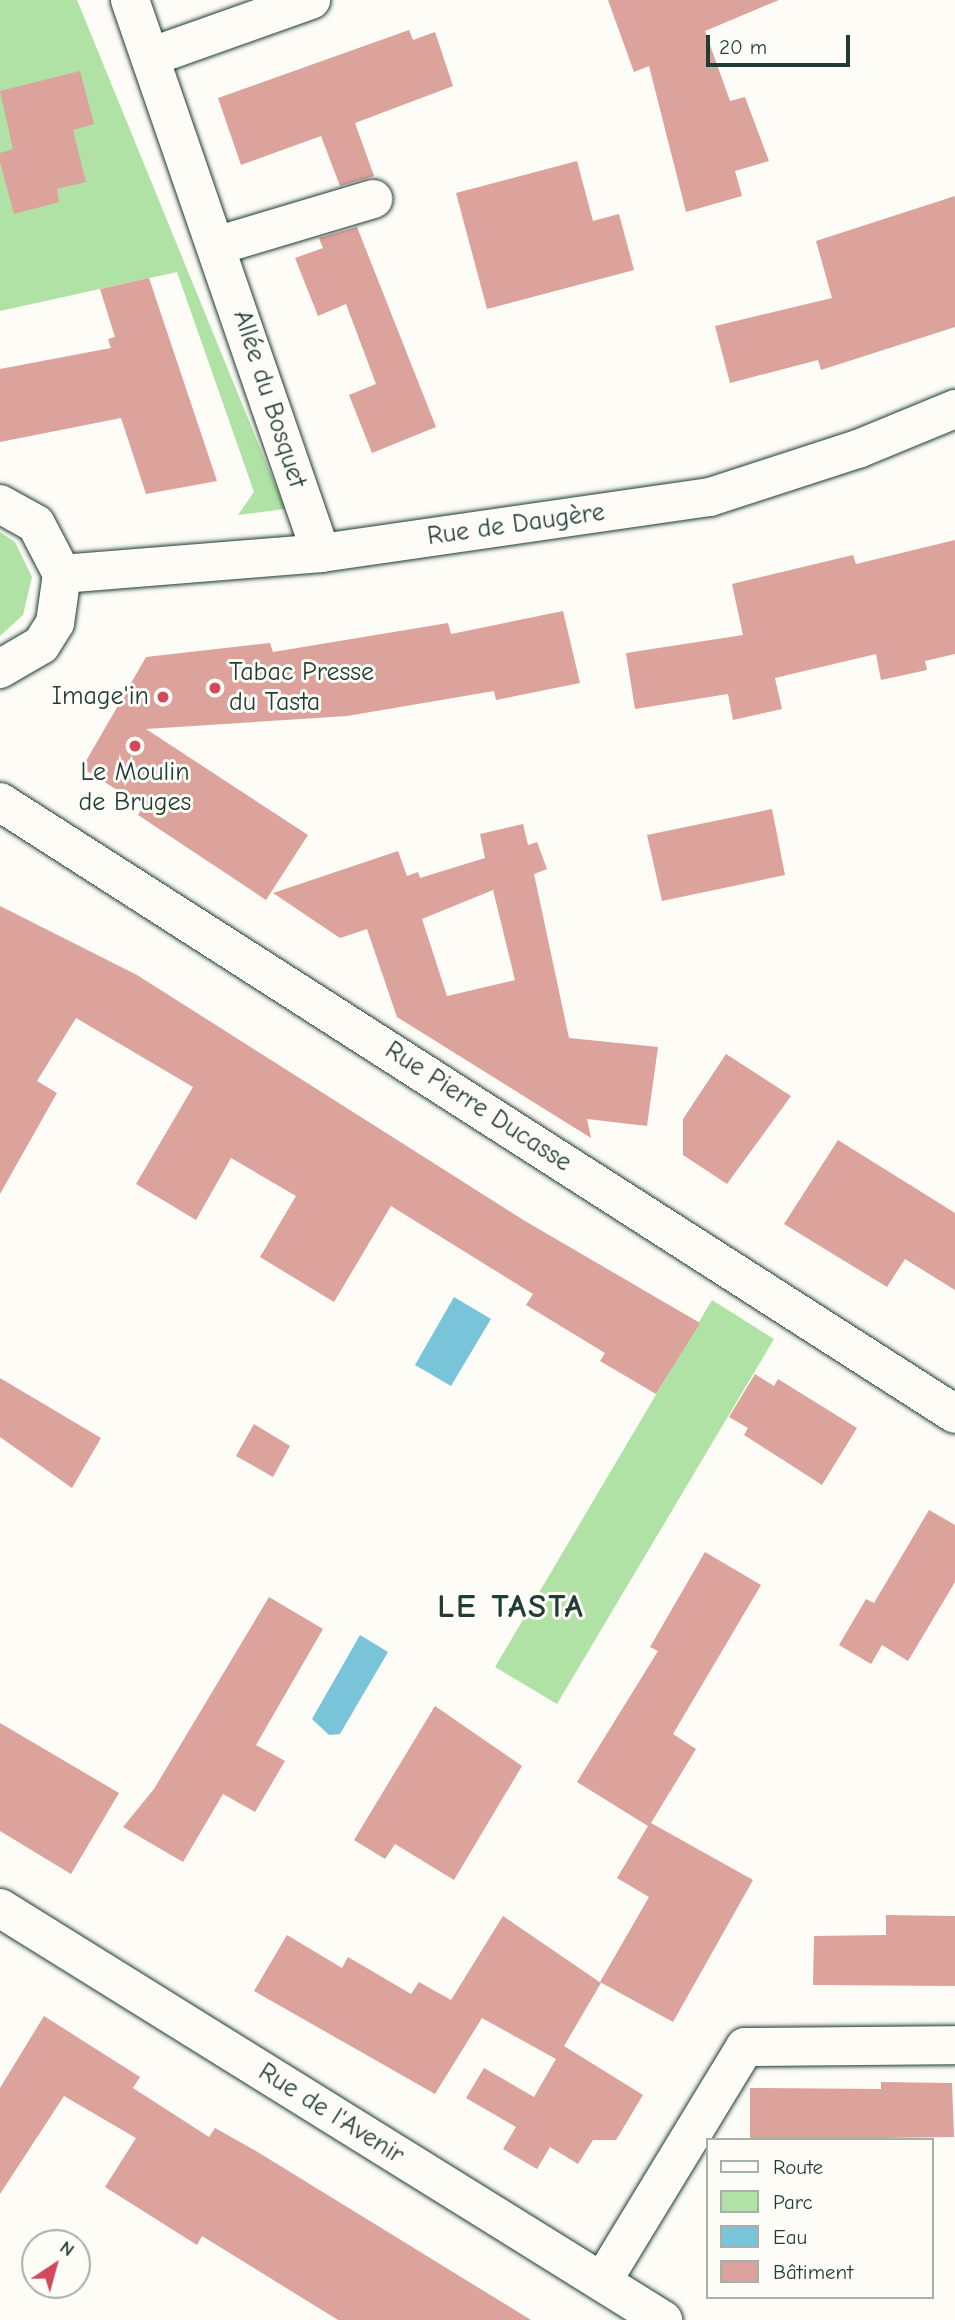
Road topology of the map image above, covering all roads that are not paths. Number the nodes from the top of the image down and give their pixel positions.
1 (130, 0) edge
2 (311, 0) edge
3 (150, 57) junction
4 (373, 199) dead end
5 (219, 245) junction
6 (955, 409) edge
7 (0, 504) edge
8 (321, 553) junction
9 (62, 574) junction
10 (0, 670) edge
11 (0, 802) edge
12 (955, 1414) edge
13 (0, 1908) edge
14 (955, 2045) edge
15 (602, 2282) junction
16 (663, 2320) edge

1 - 3 street, Allée du Bosquet
2 - 3 street
3 - 5 street, Allée du Bosquet
4 - 5 street
5 - 8 street, Allée du Bosquet
6 - 8 street, Rue de Daugère
7 - 9 street
8 - 9 street, Rue de Daugère
9 - 10 street
11 - 12 street, Rue Pierre Ducasse
13 - 15 street, Rue de l'Avenir
14 - 15 street
15 - 16 street, Rue de l'Avenir

